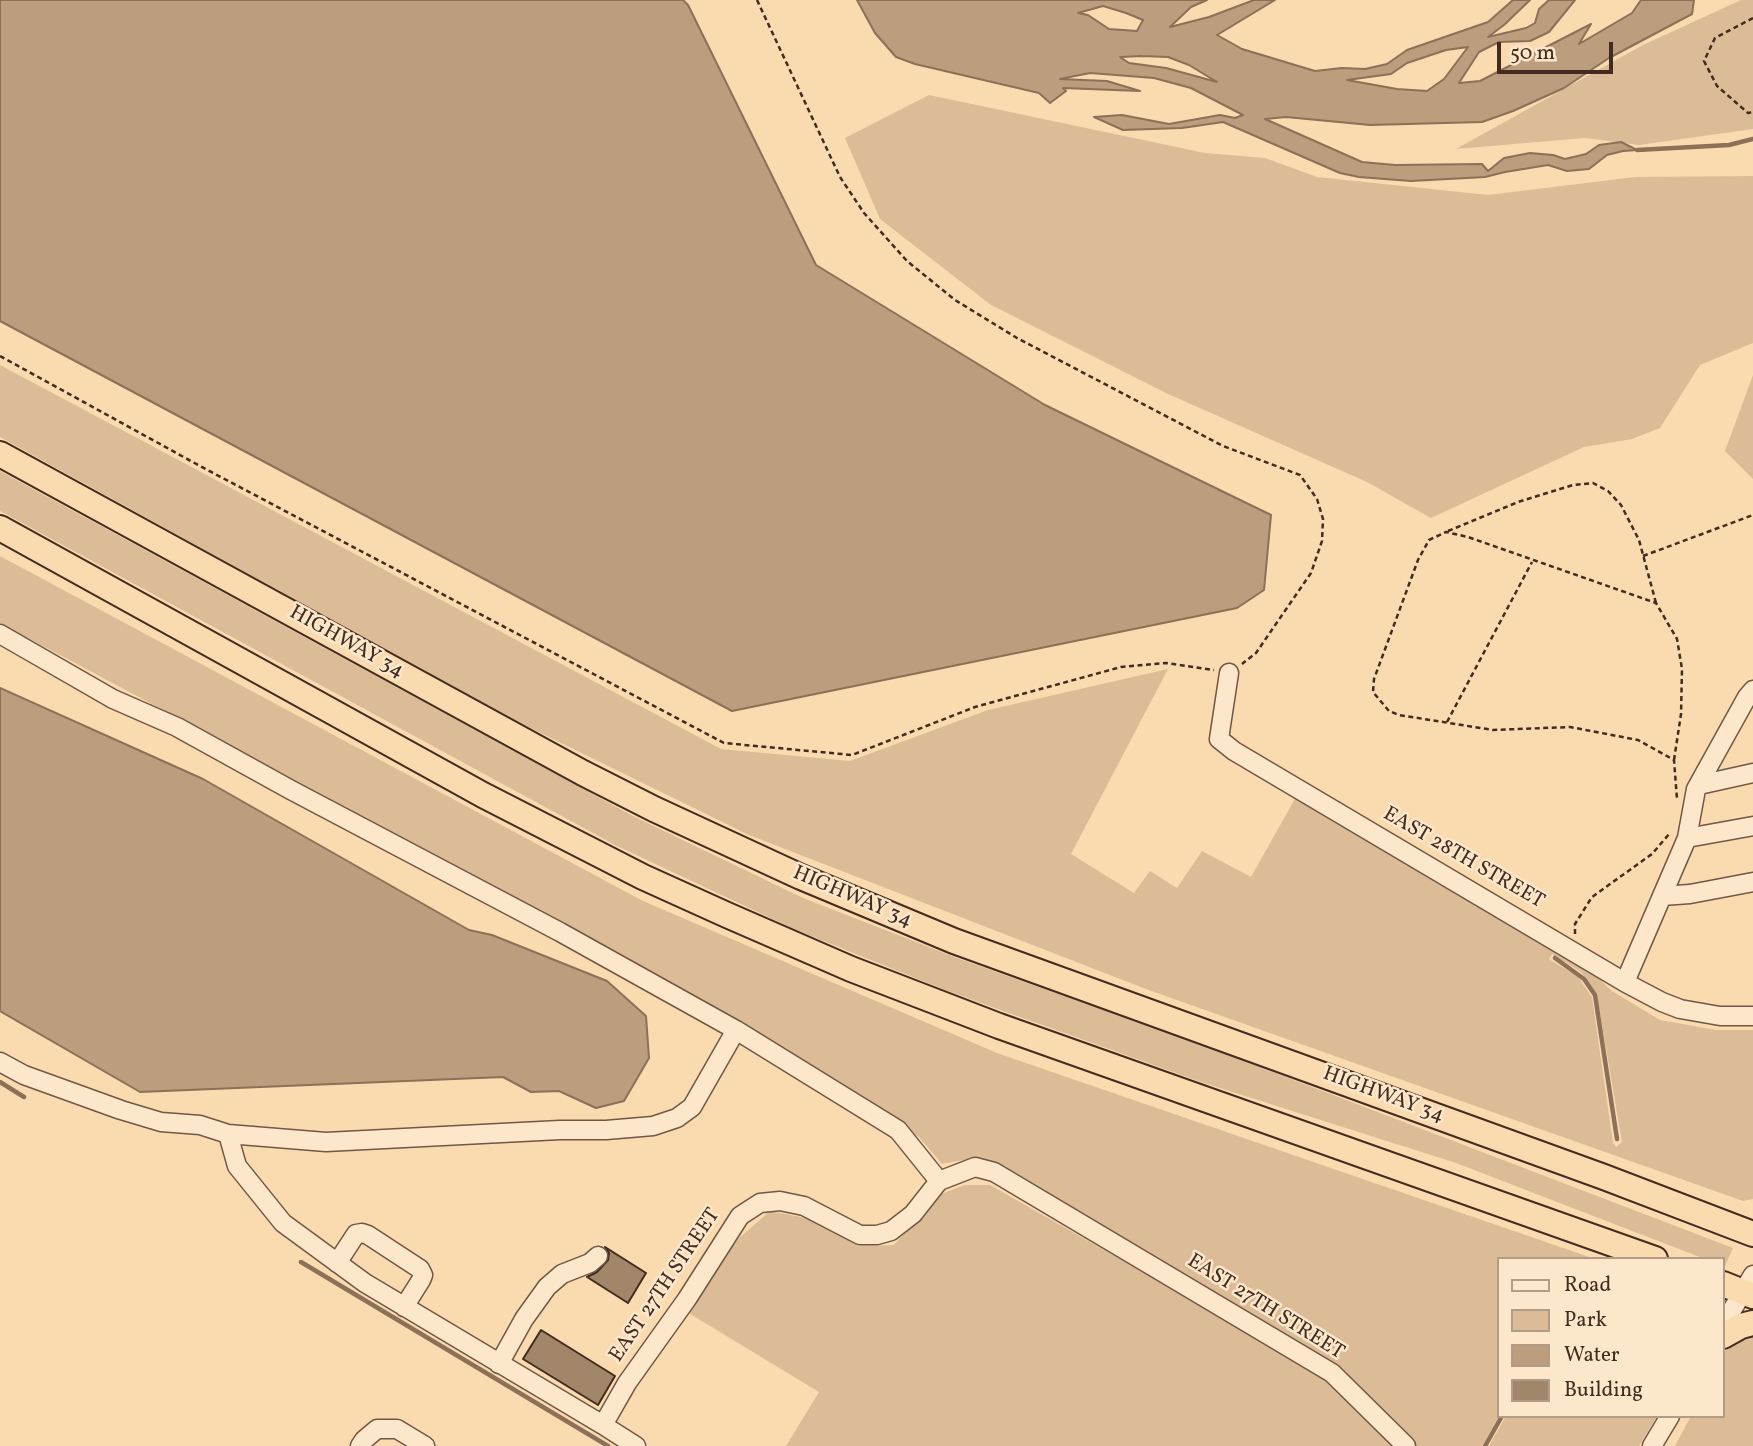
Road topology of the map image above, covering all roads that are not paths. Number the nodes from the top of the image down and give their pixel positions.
1 (0, 454) edge
2 (0, 528) edge
3 (0, 634) edge
4 (1229, 673) road end
5 (1753, 690) edge
6 (1753, 717) edge
7 (1734, 721) junction
8 (1753, 773) edge
9 (1699, 785) junction
10 (1753, 826) edge
11 (1687, 838) junction
12 (1753, 881) edge
13 (1662, 896) junction
14 (1625, 982) junction
15 (1753, 1016) edge
16 (736, 1030) junction
17 (0, 1062) edge
18 (228, 1133) junction
19 (939, 1181) junction
20 (1699, 1213) junction
21 (1753, 1216) edge
22 (1753, 1234) edge
23 (1630, 1252) edge
24 (598, 1256) dead end
25 (1648, 1257) edge
26 (337, 1262) junction
27 (1743, 1287) edge
28 (404, 1307) junction
29 (1725, 1321) edge
30 (1753, 1323) edge
31 (1725, 1335) edge
32 (499, 1364) junction
33 (1669, 1418) edge
34 (603, 1425) junction
35 (360, 1446) edge
36 (425, 1446) edge
37 (636, 1446) edge
38 (1406, 1446) edge
39 (1652, 1446) edge

1 - 20 highway, HIGHWAY 34
2 - 23 highway
3 - 16 street
4 - 14 street, EAST 28TH STREET
5 - 7 street
6 - 7 street
7 - 9 street
8 - 9 street
9 - 11 street
10 - 11 street
11 - 13 street
12 - 13 street
13 - 14 street
14 - 15 street, EAST 28TH STREET
16 - 18 street
16 - 19 street
17 - 18 street
18 - 26 street
19 - 34 street, EAST 27TH STREET
19 - 38 street, EAST 27TH STREET
20 - 21 highway
20 - 22 highway, HIGHWAY 34
23 - 25 highway
24 - 32 street
26 - 28 street
26 - 28 street
27 - 29 street
28 - 32 street
30 - 31 highway
32 - 34 street
33 - 39 street
34 - 37 street
35 - 36 street

